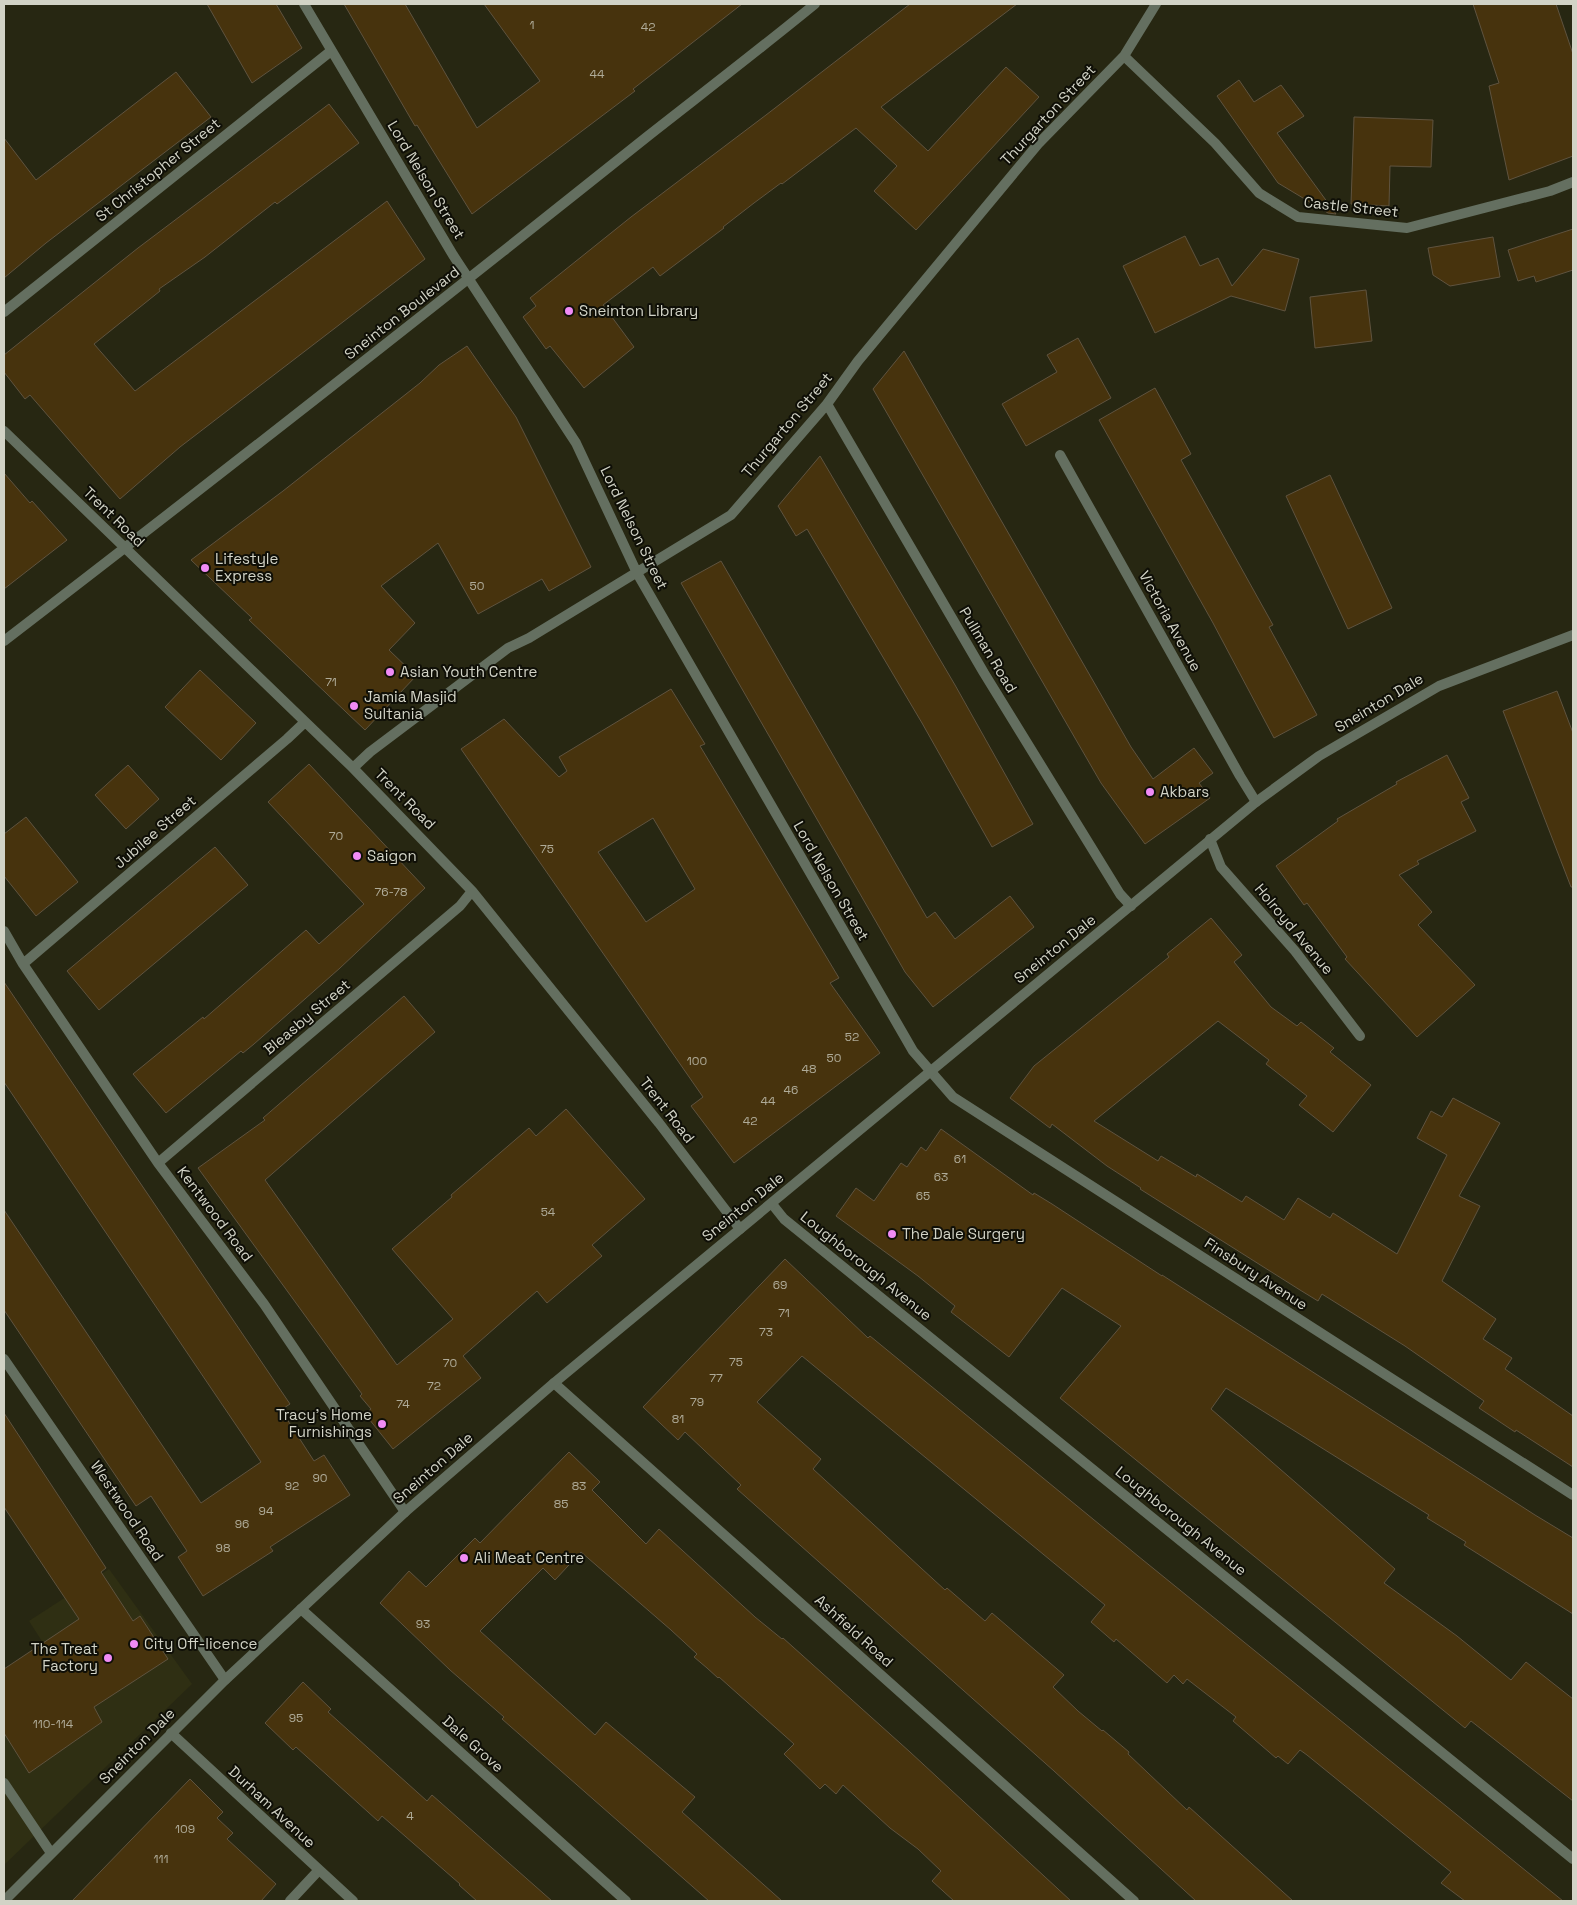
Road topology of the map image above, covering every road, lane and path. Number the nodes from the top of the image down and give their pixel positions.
1 (304, 4) edge
2 (815, 4) edge
3 (1156, 4) edge
4 (331, 51) junction
5 (1124, 56) junction
6 (1573, 182) edge
7 (470, 278) junction
8 (4, 312) edge
9 (827, 404) junction
10 (4, 431) edge
11 (1060, 455) dead end
12 (125, 548) junction
13 (636, 573) junction
14 (1573, 635) edge
15 (4, 641) edge
16 (306, 722) junction
17 (353, 768) junction
18 (1256, 802) junction
19 (1210, 839) junction
20 (472, 891) junction
21 (1131, 906) junction
22 (4, 931) edge
23 (23, 964) junction
24 (1360, 1036) dead end
25 (930, 1070) junction
26 (158, 1163) junction
27 (772, 1204) junction
28 (740, 1229) junction
29 (4, 1358) edge
30 (554, 1384) junction
31 (1573, 1495) edge
32 (405, 1512) junction
33 (301, 1609) junction
34 (224, 1680) junction
35 (171, 1733) junction
36 (4, 1783) edge
37 (51, 1853) junction
38 (1573, 1859) edge
39 (318, 1871) junction
40 (4, 1901) edge
41 (290, 1901) edge
42 (353, 1901) edge
43 (626, 1901) edge
44 (1134, 1901) edge

1 - 4 street, Lord Nelson Street
2 - 7 street, Sneinton Boulevard
3 - 5 street, Thurgarton Street
4 - 7 street, Lord Nelson Street
4 - 8 street, St Christopher Street
5 - 6 street, Castle Street
5 - 9 street, Thurgarton Street
7 - 12 street, Sneinton Boulevard
7 - 13 street, Lord Nelson Street
9 - 13 street, Thurgarton Street
9 - 21 street, Pullman Road
10 - 12 street, Trent Road
11 - 18 street, Victoria Avenue
12 - 15 street, Sneinton Boulevard
12 - 16 street, Trent Road
13 - 17 street, Thurgarton Street
13 - 25 street, Lord Nelson Street
14 - 18 street, Sneinton Dale
16 - 17 street, Trent Road
16 - 23 street, Jubilee Street
17 - 20 street, Trent Road
18 - 19 street, Sneinton Dale
19 - 21 street, Sneinton Dale
19 - 24 street, Holroyd Avenue
20 - 26 street, Bleasby Street
20 - 28 street, Trent Road
21 - 25 street, Sneinton Dale
22 - 23 street, Kentwood Road
23 - 26 street, Kentwood Road
25 - 27 street, Sneinton Dale
25 - 31 street, Finsbury Avenue
26 - 32 street, Kentwood Road
27 - 28 street, Sneinton Dale
27 - 38 street, Loughborough Avenue
28 - 30 street, Sneinton Dale
29 - 34 street, Westwood Road
30 - 32 street, Sneinton Dale
30 - 44 street, Ashfield Road
32 - 33 street, Sneinton Dale
33 - 34 street, Sneinton Dale
33 - 43 street, Dale Grove
34 - 35 street, Sneinton Dale
35 - 37 street, Sneinton Dale
35 - 39 street, Durham Avenue
36 - 37 street
37 - 40 street, Sneinton Dale
39 - 41 street
39 - 42 street, Durham Avenue

